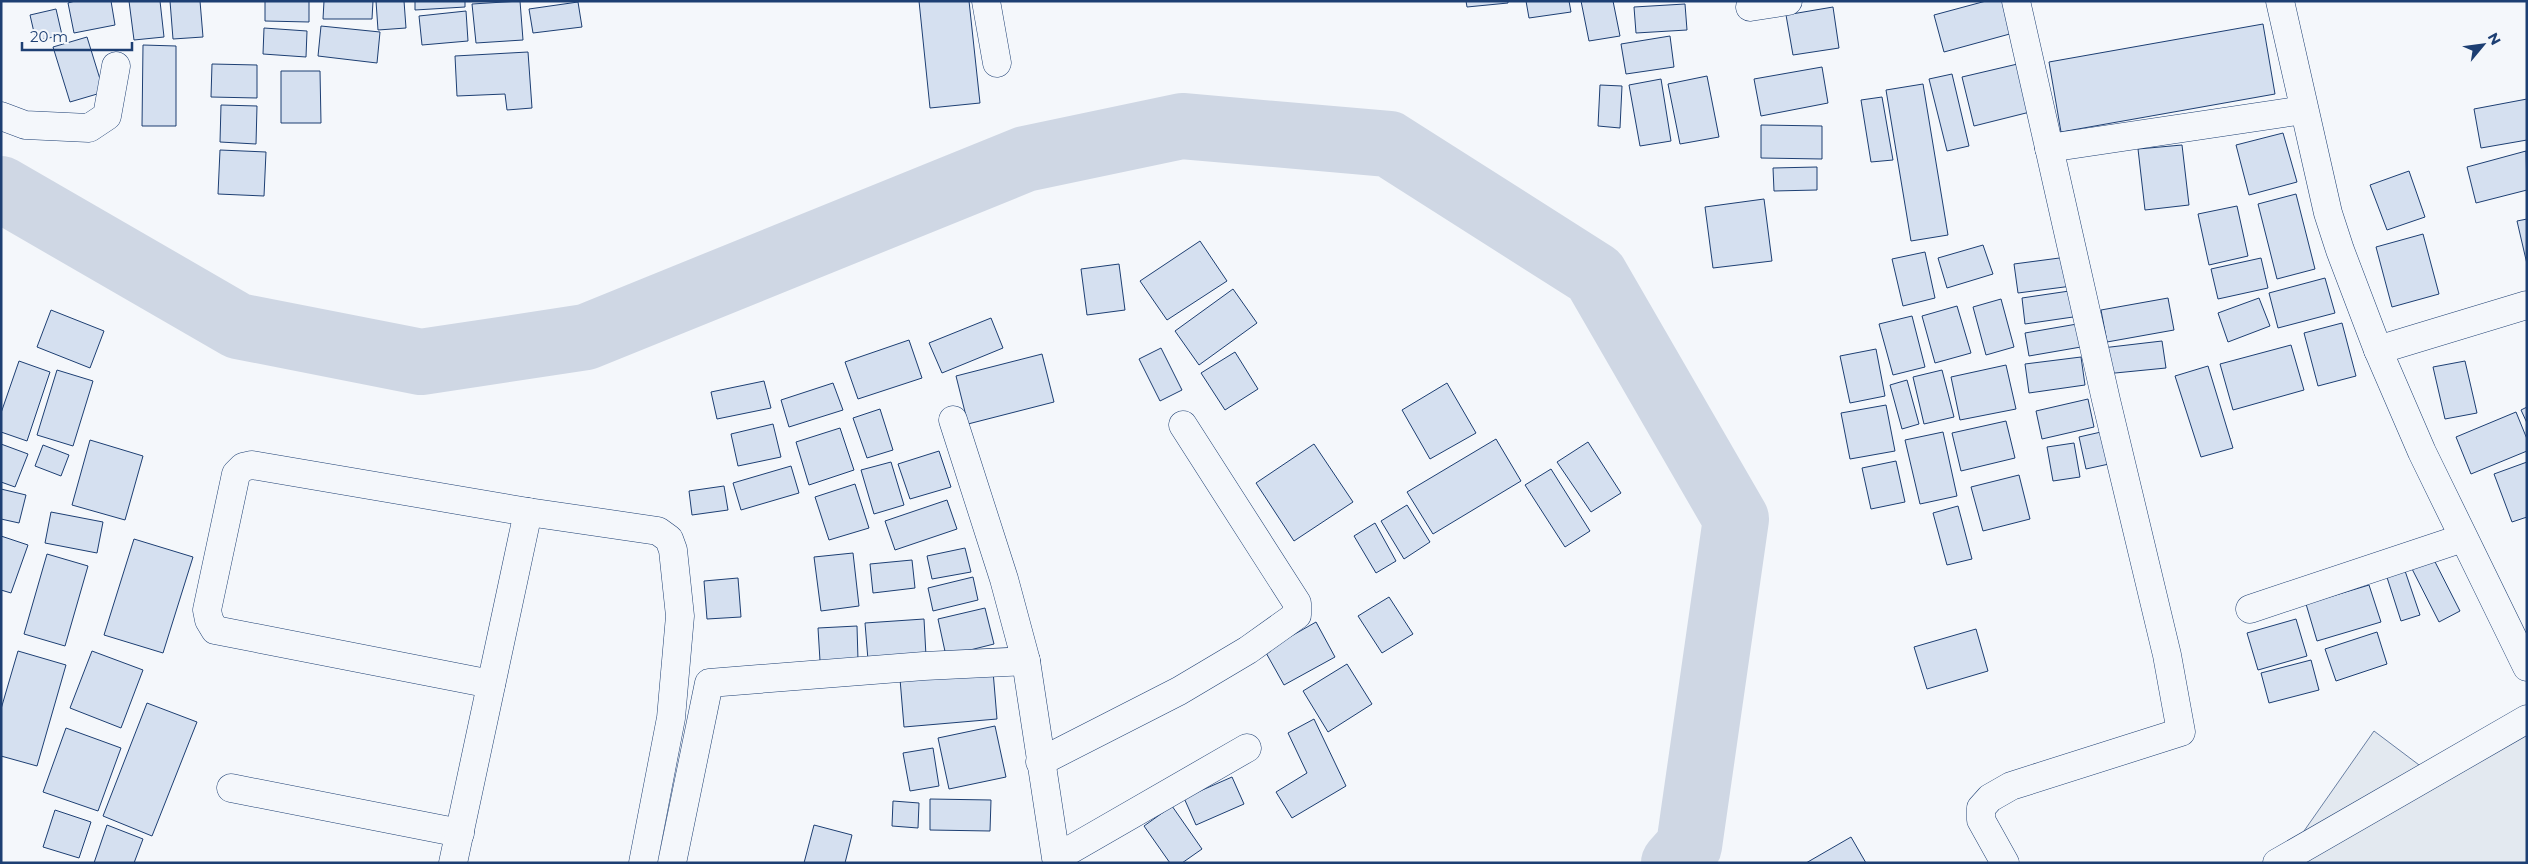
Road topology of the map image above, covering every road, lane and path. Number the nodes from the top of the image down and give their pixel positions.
1 (986, 1) edge
2 (1788, 1) edge
3 (2016, 1) edge
4 (2280, 1) edge
5 (1750, 7) dead end
6 (997, 63) dead end
7 (116, 66) dead end
8 (2304, 110) junction
9 (1, 116) edge
10 (2049, 148) junction
11 (2527, 305) edge
12 (2378, 350) junction
13 (953, 420) dead end
14 (1183, 425) dead end
15 (528, 512) junction
16 (2463, 538) junction
17 (2250, 609) dead end
18 (1026, 661) junction
19 (2527, 667) edge
20 (491, 684) junction
21 (2527, 719) edge
22 (1248, 748) dead end
23 (1040, 762) junction
24 (231, 788) dead end
25 (460, 833) junction
26 (1056, 860) edge
27 (453, 863) edge
28 (643, 863) edge
29 (672, 863) edge
30 (2004, 863) edge
31 (2277, 863) edge

1 - 6 street
2 - 5 street
3 - 10 street
4 - 8 street
7 - 9 street
8 - 10 street
8 - 12 street
10 - 30 street
11 - 12 street
12 - 16 street
13 - 18 street
14 - 23 street
15 - 20 street
15 - 20 street
15 - 28 street
16 - 17 street
16 - 19 street
18 - 23 street
18 - 29 street
20 - 25 street
21 - 31 street
22 - 26 street
23 - 26 street
24 - 25 street
25 - 27 street

